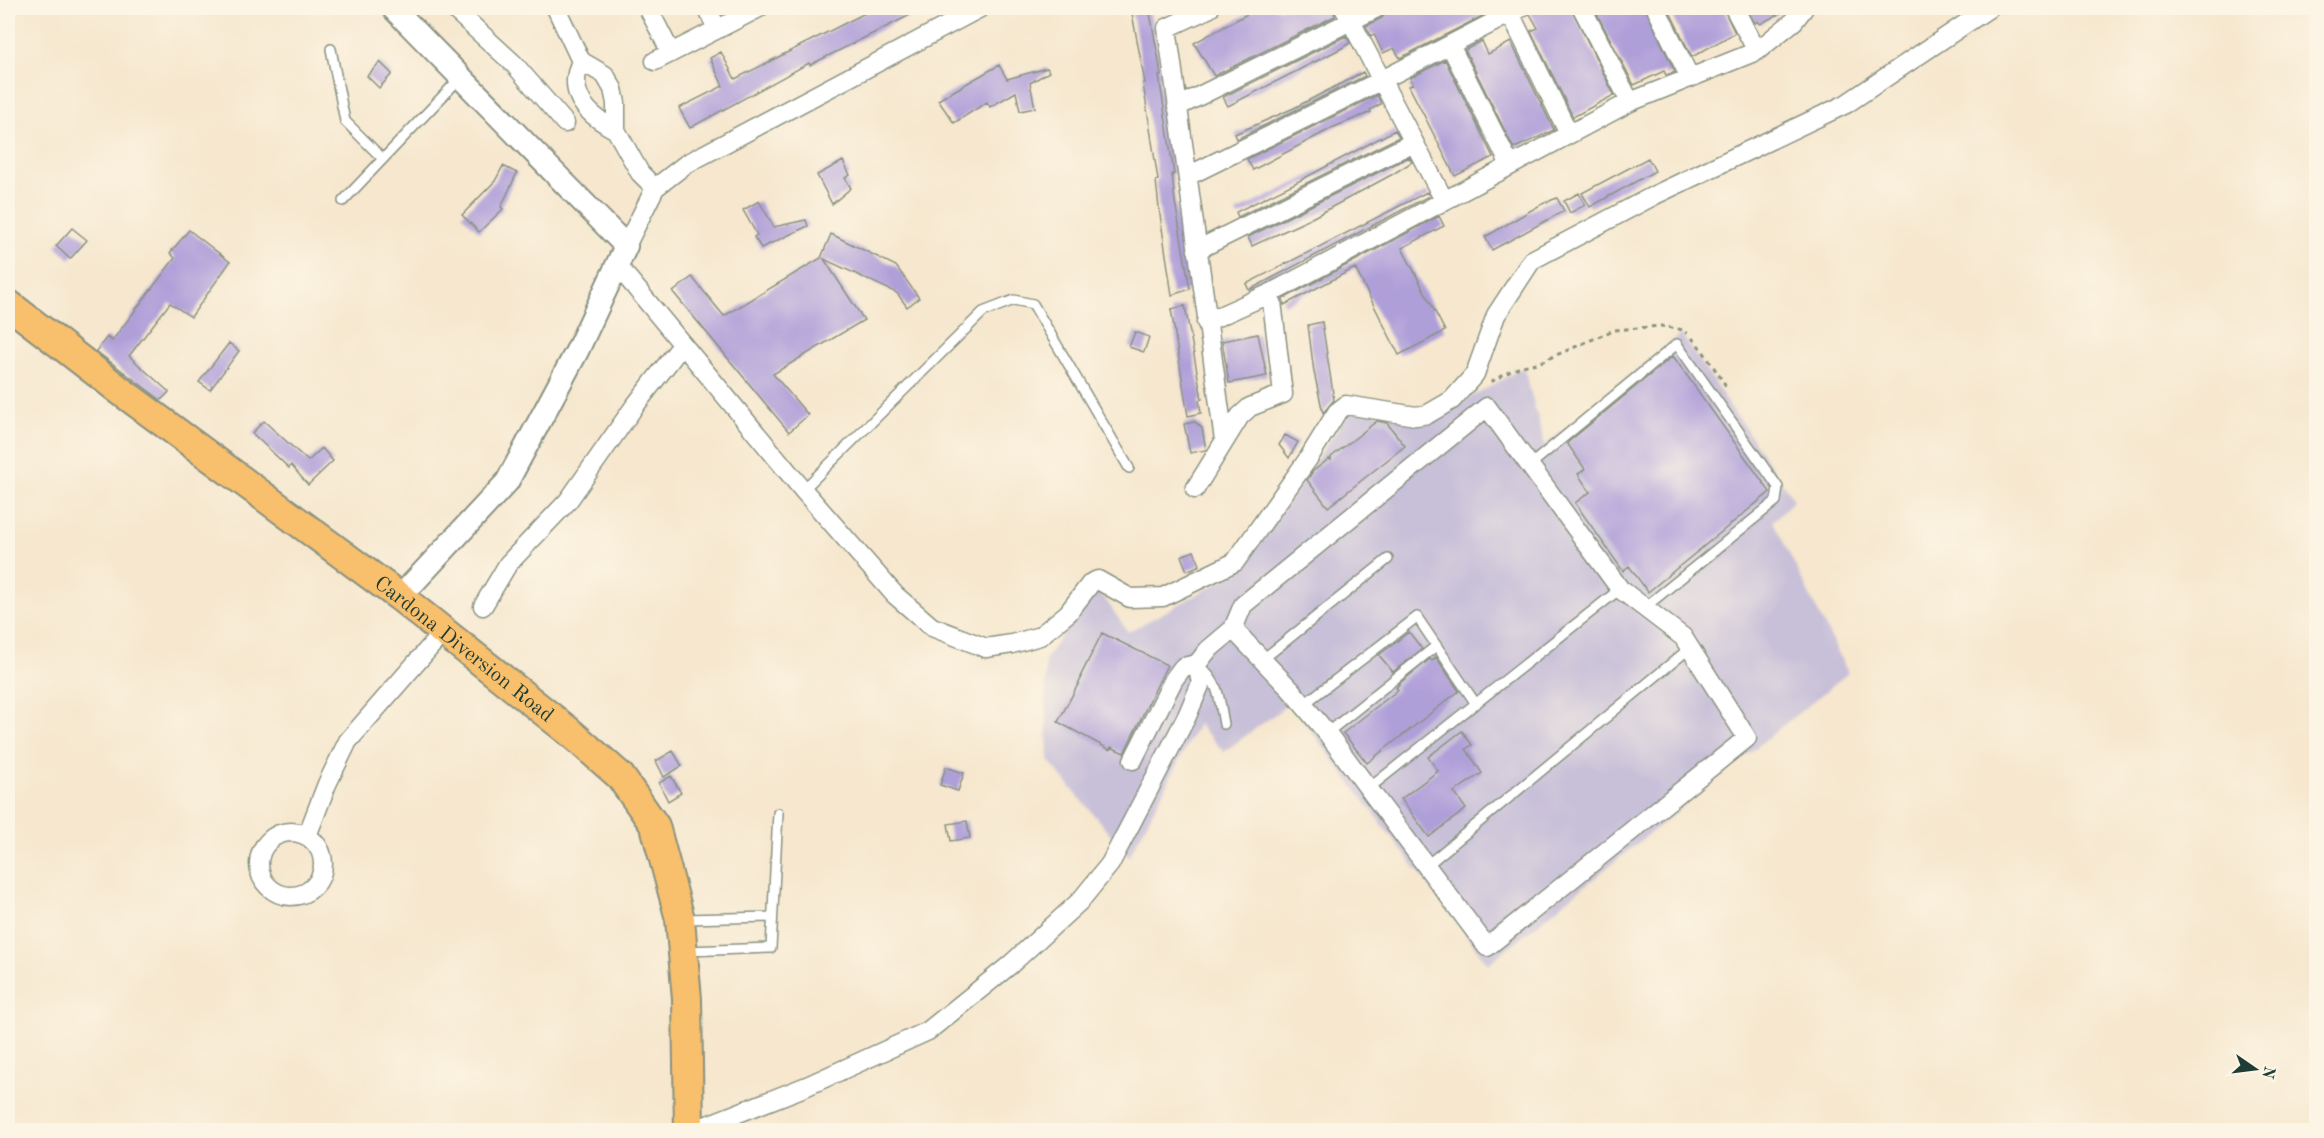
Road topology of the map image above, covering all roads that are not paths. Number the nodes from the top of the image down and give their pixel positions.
1 (393, 8) edge
2 (453, 8) edge
3 (556, 8) edge
4 (648, 8) edge
5 (706, 8) edge
6 (759, 8) edge
7 (980, 8) edge
8 (1210, 8) edge
9 (1377, 8) edge
10 (1582, 8) edge
11 (1656, 8) edge
12 (1734, 8) edge
13 (1804, 8) edge
14 (1989, 8) edge
15 (1515, 10) edge
16 (1348, 14) edge
17 (717, 29) junction
18 (1450, 45) junction
19 (331, 49) dead end
20 (1757, 51) junction
21 (581, 61) junction
22 (461, 77) junction
23 (1689, 78) junction
24 (1382, 80) junction
25 (1630, 102) junction
26 (1177, 107) junction
27 (565, 123) dead end
28 (616, 130) junction
29 (1569, 134) junction
30 (1414, 142) junction
31 (383, 159) junction
32 (1510, 165) junction
33 (1188, 176) junction
34 (655, 188) junction
35 (1444, 200) junction
36 (343, 201) dead end
37 (1197, 250) junction
38 (621, 255) junction
39 (1270, 293) junction
40 (8, 304) edge
41 (1206, 322) junction
42 (682, 345) junction
43 (1224, 440) junction
44 (1530, 465) junction
45 (1129, 468) dead end
46 (1195, 489) dead end
47 (803, 490) junction
48 (1388, 559) dead end
49 (1620, 589) junction
50 (400, 597) junction
51 (483, 606) dead end
52 (1644, 608) junction
53 (1233, 629) junction
54 (444, 631) junction
55 (1436, 646) junction
56 (1690, 648) junction
57 (1262, 660) junction
58 (1197, 664) junction
59 (1476, 704) junction
60 (1303, 705) junction
61 (1224, 724) dead end
62 (1327, 733) junction
63 (1133, 760) dead end
64 (1368, 789) junction
65 (778, 813) dead end
66 (307, 836) dead end
67 (1426, 866) junction
68 (772, 917) junction
69 (680, 919) junction
70 (684, 951) junction
71 (689, 1131) edge
72 (695, 1131) edge

1 - 22 street
2 - 27 street
3 - 21 street
4 - 17 street
5 - 17 street
6 - 17 street
7 - 34 street
8 - 26 street
9 - 16 street
10 - 25 street
11 - 23 street
12 - 20 street
13 - 20 street
14 - 47 street
15 - 18 street
15 - 29 street
16 - 24 street
16 - 26 street
18 - 24 street
18 - 32 street
19 - 31 lane
20 - 23 street
21 - 28 street
21 - 28 street
22 - 31 lane
22 - 38 street
23 - 25 street
24 - 30 street
24 - 33 street
25 - 29 street
26 - 33 street
28 - 34 street
29 - 32 street
30 - 35 street
30 - 37 street
31 - 36 lane
32 - 35 street
33 - 37 street
34 - 38 street
35 - 39 street
37 - 41 street
38 - 42 street
38 - 50 street
39 - 41 street
39 - 43 street
40 - 50 main road, Cardona Diversion Road
41 - 43 street
42 - 47 street
42 - 51 street
43 - 46 street
44 - 49 street
44 - 52 lane
44 - 53 street
45 - 47 lane
48 - 57 lane
49 - 52 street
49 - 59 lane
50 - 54 main road, Cardona Diversion Road
52 - 56 street
53 - 57 street
53 - 58 street
54 - 66 street
54 - 69 main road, Cardona Diversion Road
55 - 59 lane
55 - 60 lane
55 - 62 lane
56 - 67 lane
56 - 67 street
57 - 60 street
58 - 61 lane
58 - 63 street
58 - 72 street
59 - 64 lane
60 - 62 street
62 - 64 street
64 - 67 street
65 - 68 lane
68 - 69 lane
68 - 70 lane
69 - 70 main road, Cardona Diversion Road
70 - 71 main road, Cardona Diversion Road

